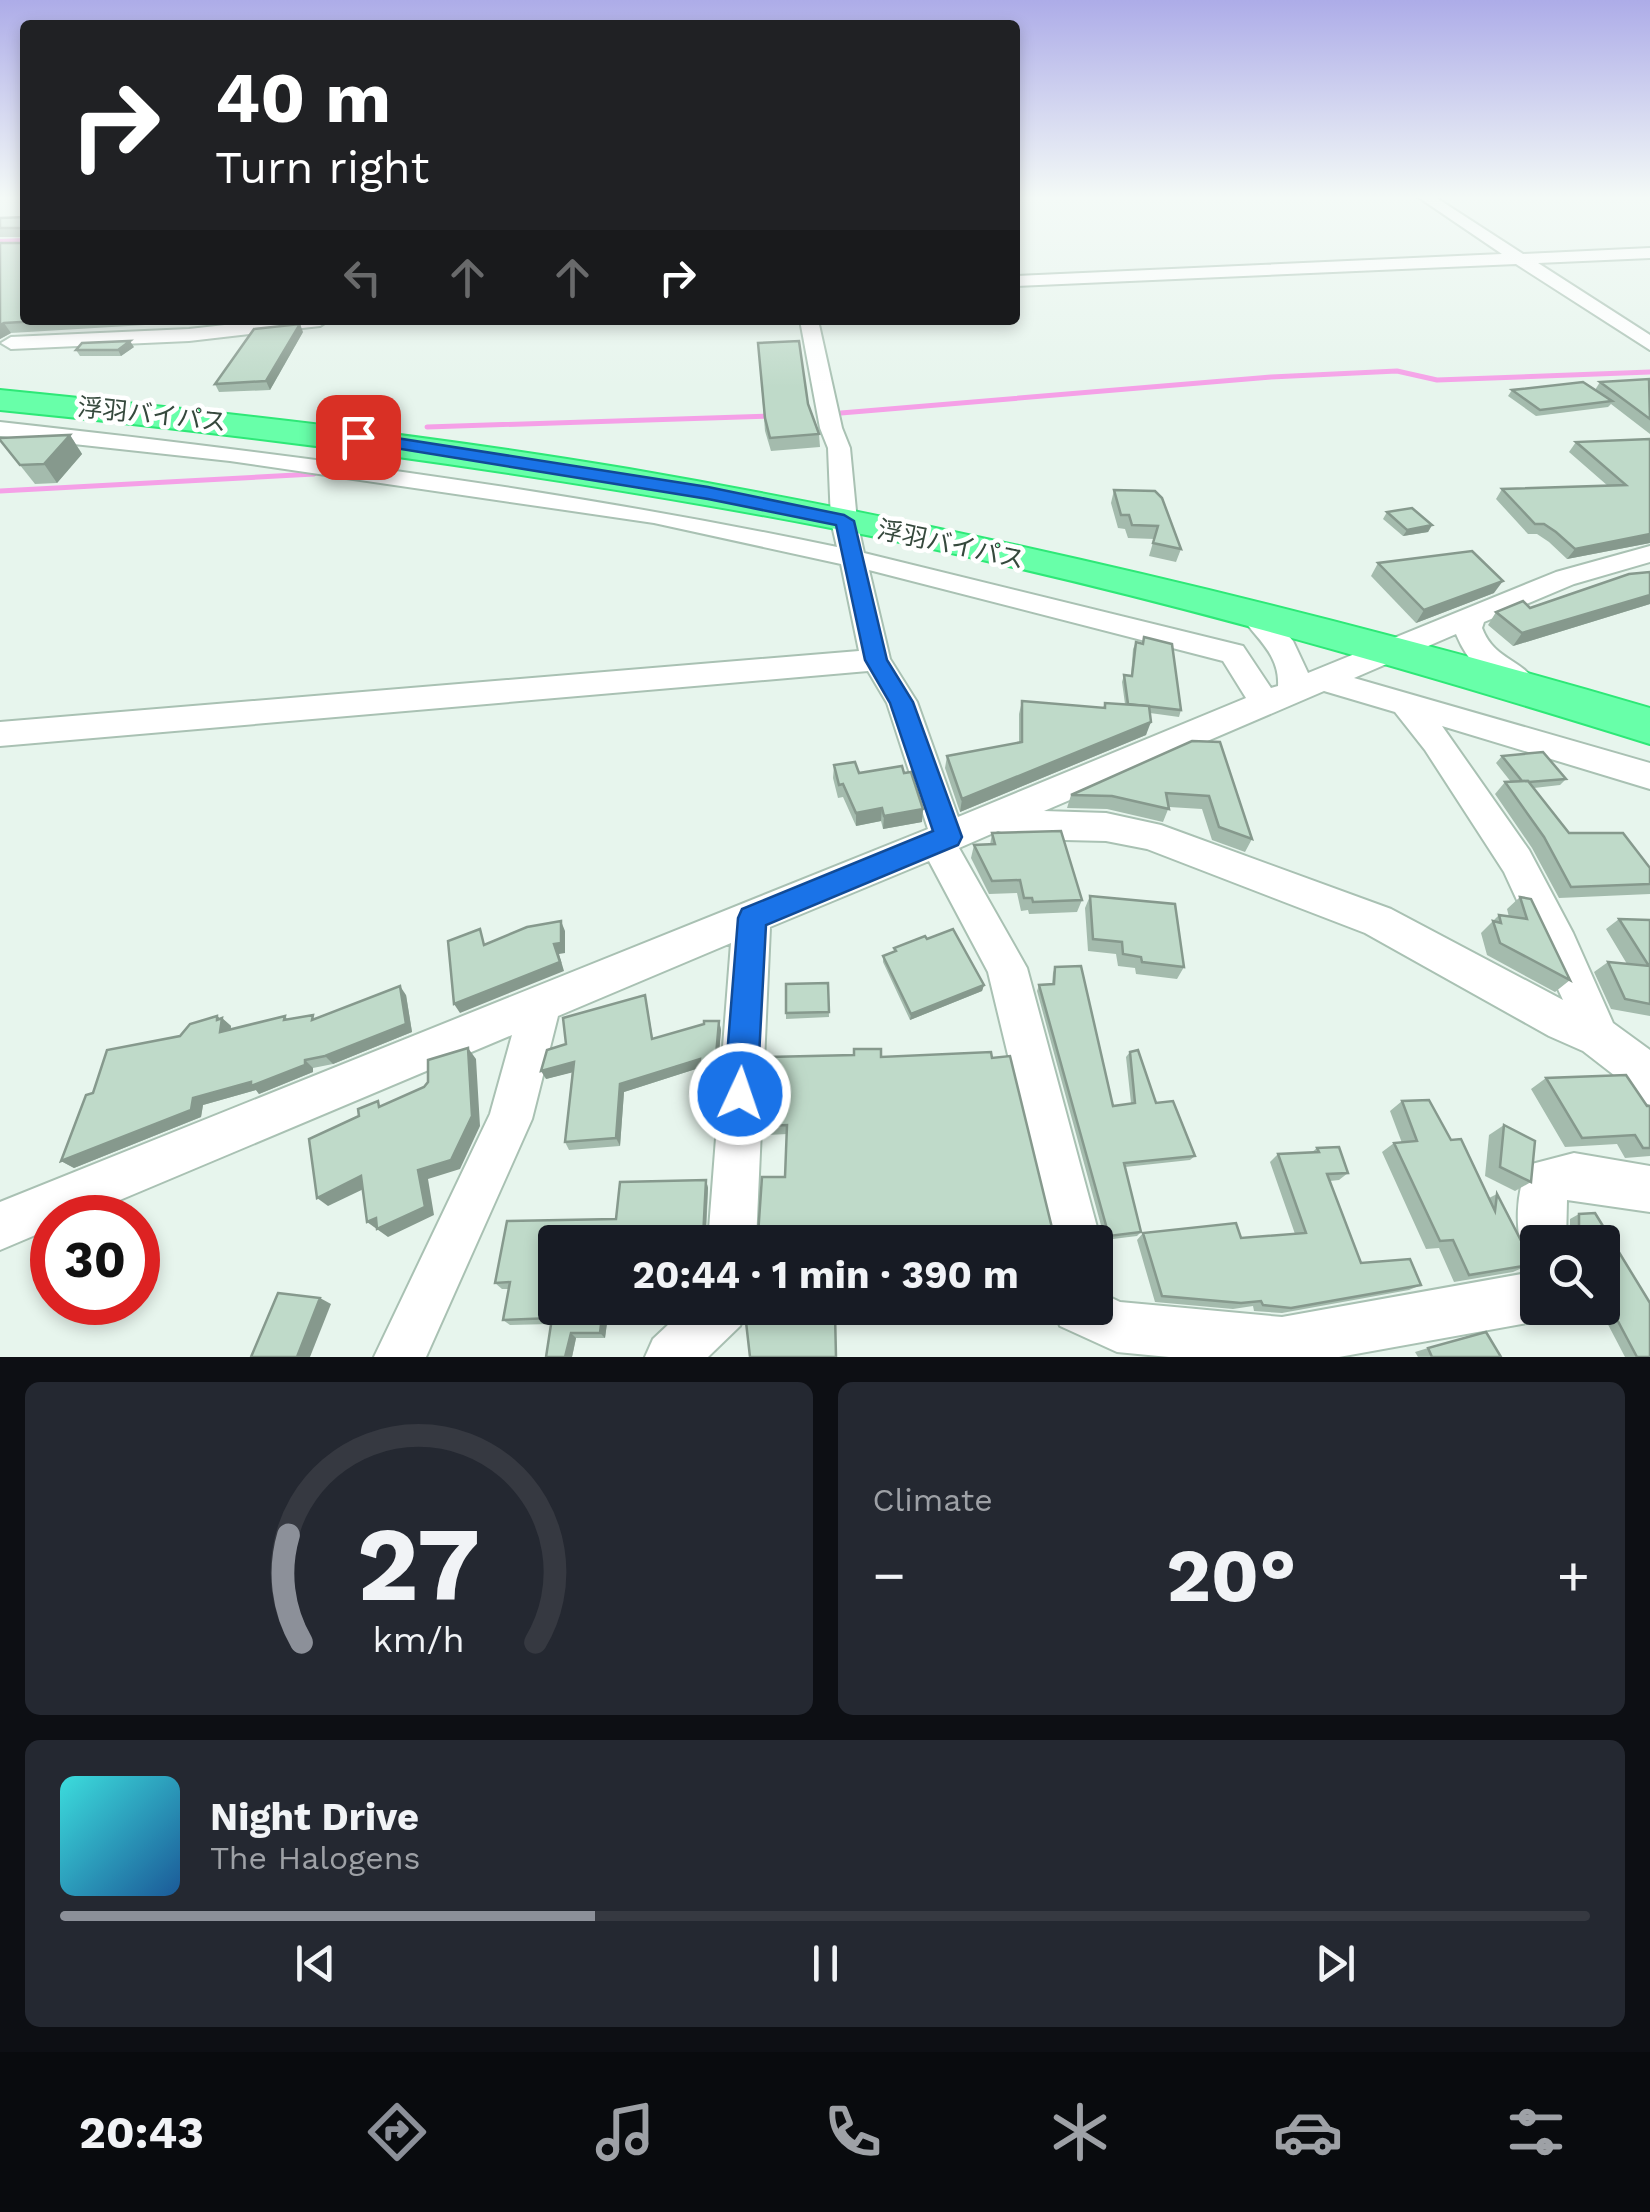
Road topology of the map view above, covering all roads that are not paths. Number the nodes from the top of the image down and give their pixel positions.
1 (1515, 260) edge
2 (1523, 260) edge
3 (1020, 281) edge
4 (24, 325) edge
5 (265, 325) edge
6 (810, 325) edge
7 (6, 344) edge
8 (1650, 344) edge
9 (0, 400) edge
10 (0, 430) edge
11 (848, 540) junction
12 (1650, 554) edge
13 (1252, 612) junction
14 (1472, 616) junction
15 (1393, 652) junction
16 (876, 660) junction
17 (1533, 689) junction
18 (1293, 691) junction
19 (1404, 702) junction
20 (1650, 726) edge
21 (0, 734) edge
22 (1650, 776) edge
23 (996, 816) junction
24 (942, 839) junction
25 (752, 918) junction
26 (541, 1004) junction
27 (1598, 1037) junction
28 (1650, 1084) edge
29 (1650, 1189) edge
30 (733, 1225) edge
31 (1073, 1225) edge
32 (1543, 1225) edge
33 (0, 1226) edge
34 (1520, 1299) edge
35 (705, 1325) edge
36 (1113, 1325) edge
37 (400, 1357) edge
38 (672, 1357) edge

1 - 3 street
2 - 8 street
4 - 7 street
5 - 7 street
6 - 11 street
9 - 11 highway, 浮羽バイパス
10 - 11 street
11 - 13 highway, 浮羽バイパス
11 - 16 street
11 - 18 street
12 - 14 street
13 - 15 highway, 浮羽バイパス
13 - 18 street
14 - 15 street
14 - 17 street
15 - 17 highway, 浮羽バイパス
15 - 18 street
16 - 21 street
16 - 24 street
17 - 20 highway, 浮羽バイパス
18 - 19 street
18 - 23 street
19 - 22 street
19 - 27 street
23 - 24 street
23 - 27 street
24 - 25 street
24 - 31 street
25 - 26 street
25 - 30 street
26 - 33 street
26 - 37 street
27 - 28 street
29 - 32 street
34 - 36 street
35 - 38 street

